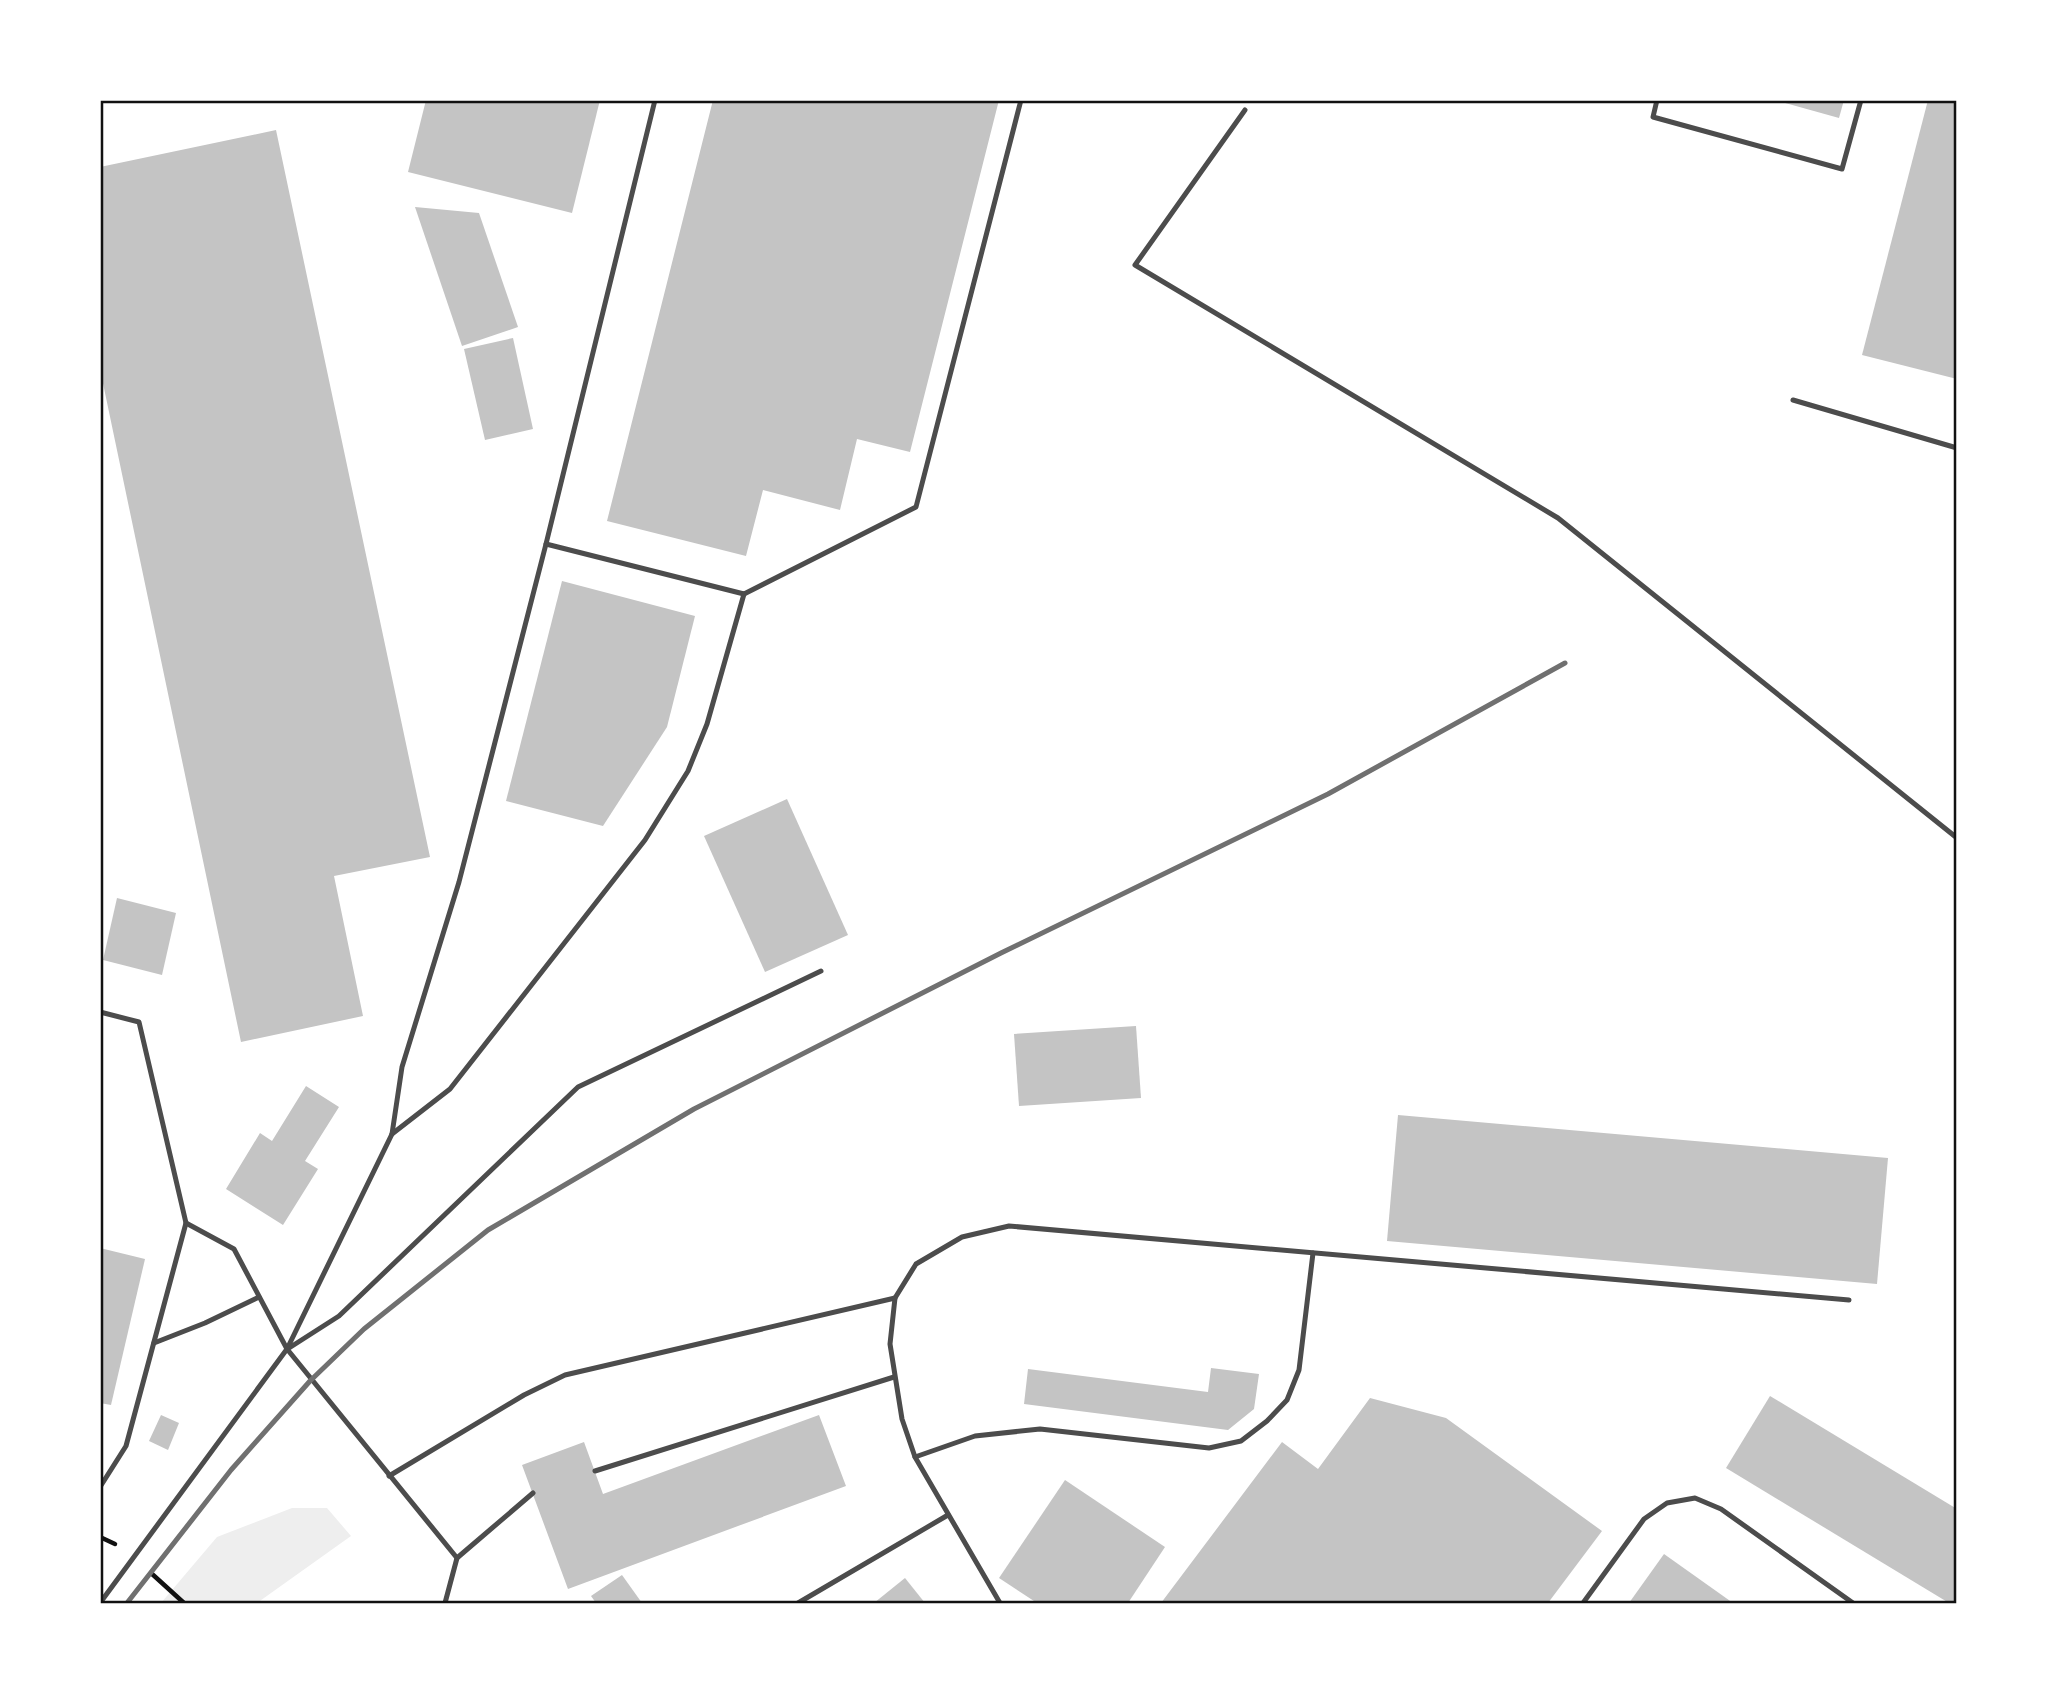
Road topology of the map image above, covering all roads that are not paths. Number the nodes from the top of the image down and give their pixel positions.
1 (655, 100) edge
2 (1021, 100) edge
3 (1657, 100) edge
4 (1861, 100) edge
5 (1245, 110) dead end
6 (1793, 400) dead end
7 (1957, 448) edge
8 (546, 544) junction
9 (744, 594) junction
10 (1957, 838) edge
11 (821, 971) dead end
12 (100, 1012) edge
13 (392, 1134) junction
14 (186, 1223) junction
15 (1313, 1253) junction
16 (259, 1297) junction
17 (895, 1298) junction
18 (1849, 1300) dead end
19 (154, 1343) junction
20 (287, 1349) junction
21 (894, 1377) junction
22 (915, 1457) junction
23 (595, 1471) dead end
24 (389, 1476) junction
25 (100, 1487) edge
26 (533, 1493) dead end
27 (948, 1516) junction
28 (457, 1558) junction
29 (100, 1603) edge
30 (445, 1603) edge
31 (798, 1603) edge
32 (1000, 1603) edge
33 (1583, 1603) edge
34 (1853, 1603) edge

1 - 8 lane
2 - 9 lane
3 - 4 lane
5 - 10 lane
6 - 7 lane
8 - 9 lane
8 - 13 lane
9 - 13 lane
11 - 20 lane
12 - 14 lane
13 - 20 lane
14 - 16 lane
14 - 19 lane
15 - 17 lane
15 - 18 lane
15 - 22 lane
16 - 19 lane
16 - 20 lane
17 - 21 lane
17 - 24 lane
19 - 25 lane
20 - 24 lane
20 - 29 lane
21 - 22 lane
21 - 23 lane
22 - 27 lane
24 - 28 lane
26 - 28 lane
27 - 31 lane
27 - 32 lane
28 - 30 lane
33 - 34 lane

